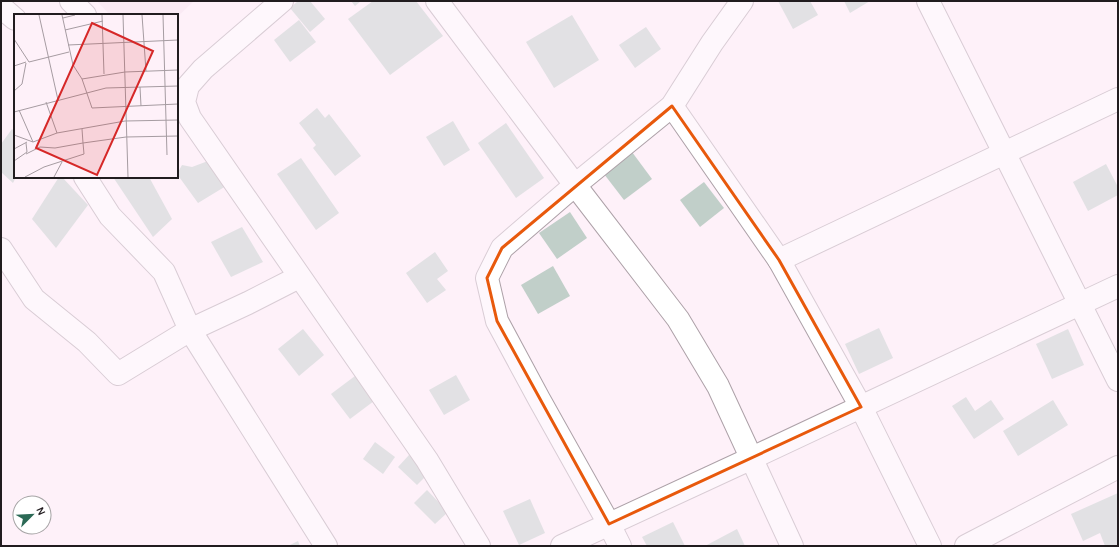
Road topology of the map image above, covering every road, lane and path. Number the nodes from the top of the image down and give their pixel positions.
1 (71, 1) edge
2 (282, 1) edge
3 (437, 1) edge
4 (742, 1) edge
5 (928, 1) edge
6 (1, 8) edge
7 (84, 14) edge
8 (14, 18) edge
9 (181, 99) edge
10 (1118, 99) edge
11 (672, 106) junction
12 (1004, 153) junction
13 (86, 178) edge
14 (575, 185) junction
15 (1, 249) edge
16 (779, 260) junction
17 (299, 277) junction
18 (1118, 286) edge
19 (1080, 304) junction
20 (190, 330) junction
21 (1118, 380) edge
22 (861, 407) junction
23 (752, 458) junction
24 (1118, 467) edge
25 (609, 524) junction
26 (326, 546) edge
27 (480, 546) edge
28 (562, 546) edge
29 (620, 546) edge
30 (792, 546) edge
31 (930, 546) edge
32 (966, 546) edge

1 - 7 street
2 - 9 street
3 - 14 street
4 - 11 street
5 - 12 street
6 - 8 street
9 - 17 street
10 - 12 street
11 - 14 street
11 - 16 street
12 - 16 street
12 - 19 street
13 - 20 street
14 - 23 street
14 - 25 street
15 - 20 street
16 - 22 street
17 - 20 street
17 - 27 street
18 - 19 street
19 - 21 street
19 - 22 street
20 - 26 street
22 - 23 street
22 - 31 street
23 - 25 street
23 - 30 street
24 - 32 street
25 - 28 street
25 - 29 street

